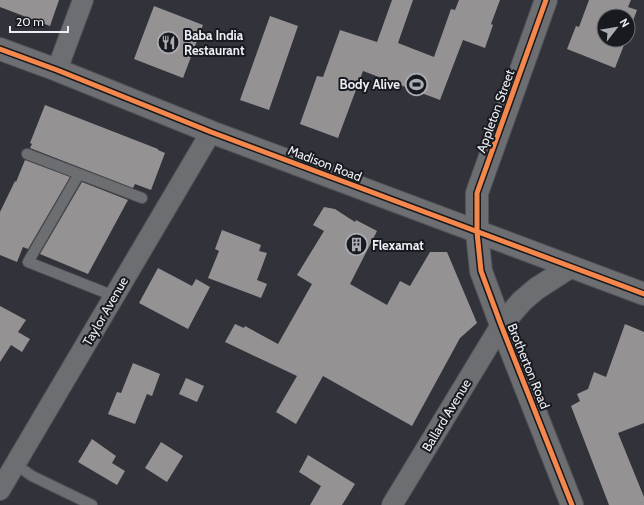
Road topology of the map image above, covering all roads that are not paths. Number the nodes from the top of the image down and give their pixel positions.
1 (83, 0) edge
2 (546, 0) edge
3 (0, 49) edge
4 (57, 70) junction
5 (211, 132) junction
6 (27, 154) dead end
7 (79, 174) junction
8 (142, 198) dead end
9 (477, 232) junction
10 (570, 267) junction
11 (644, 294) edge
12 (114, 296) junction
13 (501, 325) junction
14 (15, 464) junction
15 (0, 490) edge
16 (92, 505) edge
17 (392, 505) edge
18 (572, 505) edge

1 - 4 street
2 - 9 main road, Appleton Street
3 - 4 main road, Madison Road
4 - 5 main road, Madison Road
5 - 9 main road, Madison Road
5 - 12 street, Taylor Avenue
6 - 7 lane
7 - 8 lane
7 - 12 lane
9 - 10 main road, Madison Road
9 - 13 main road, Brotherton Road
10 - 11 main road, Madison Road
10 - 13 main road
12 - 14 street, Taylor Avenue
13 - 17 street, Ballard Avenue
13 - 18 main road, Brotherton Road
14 - 15 street, Taylor Avenue
14 - 16 lane

